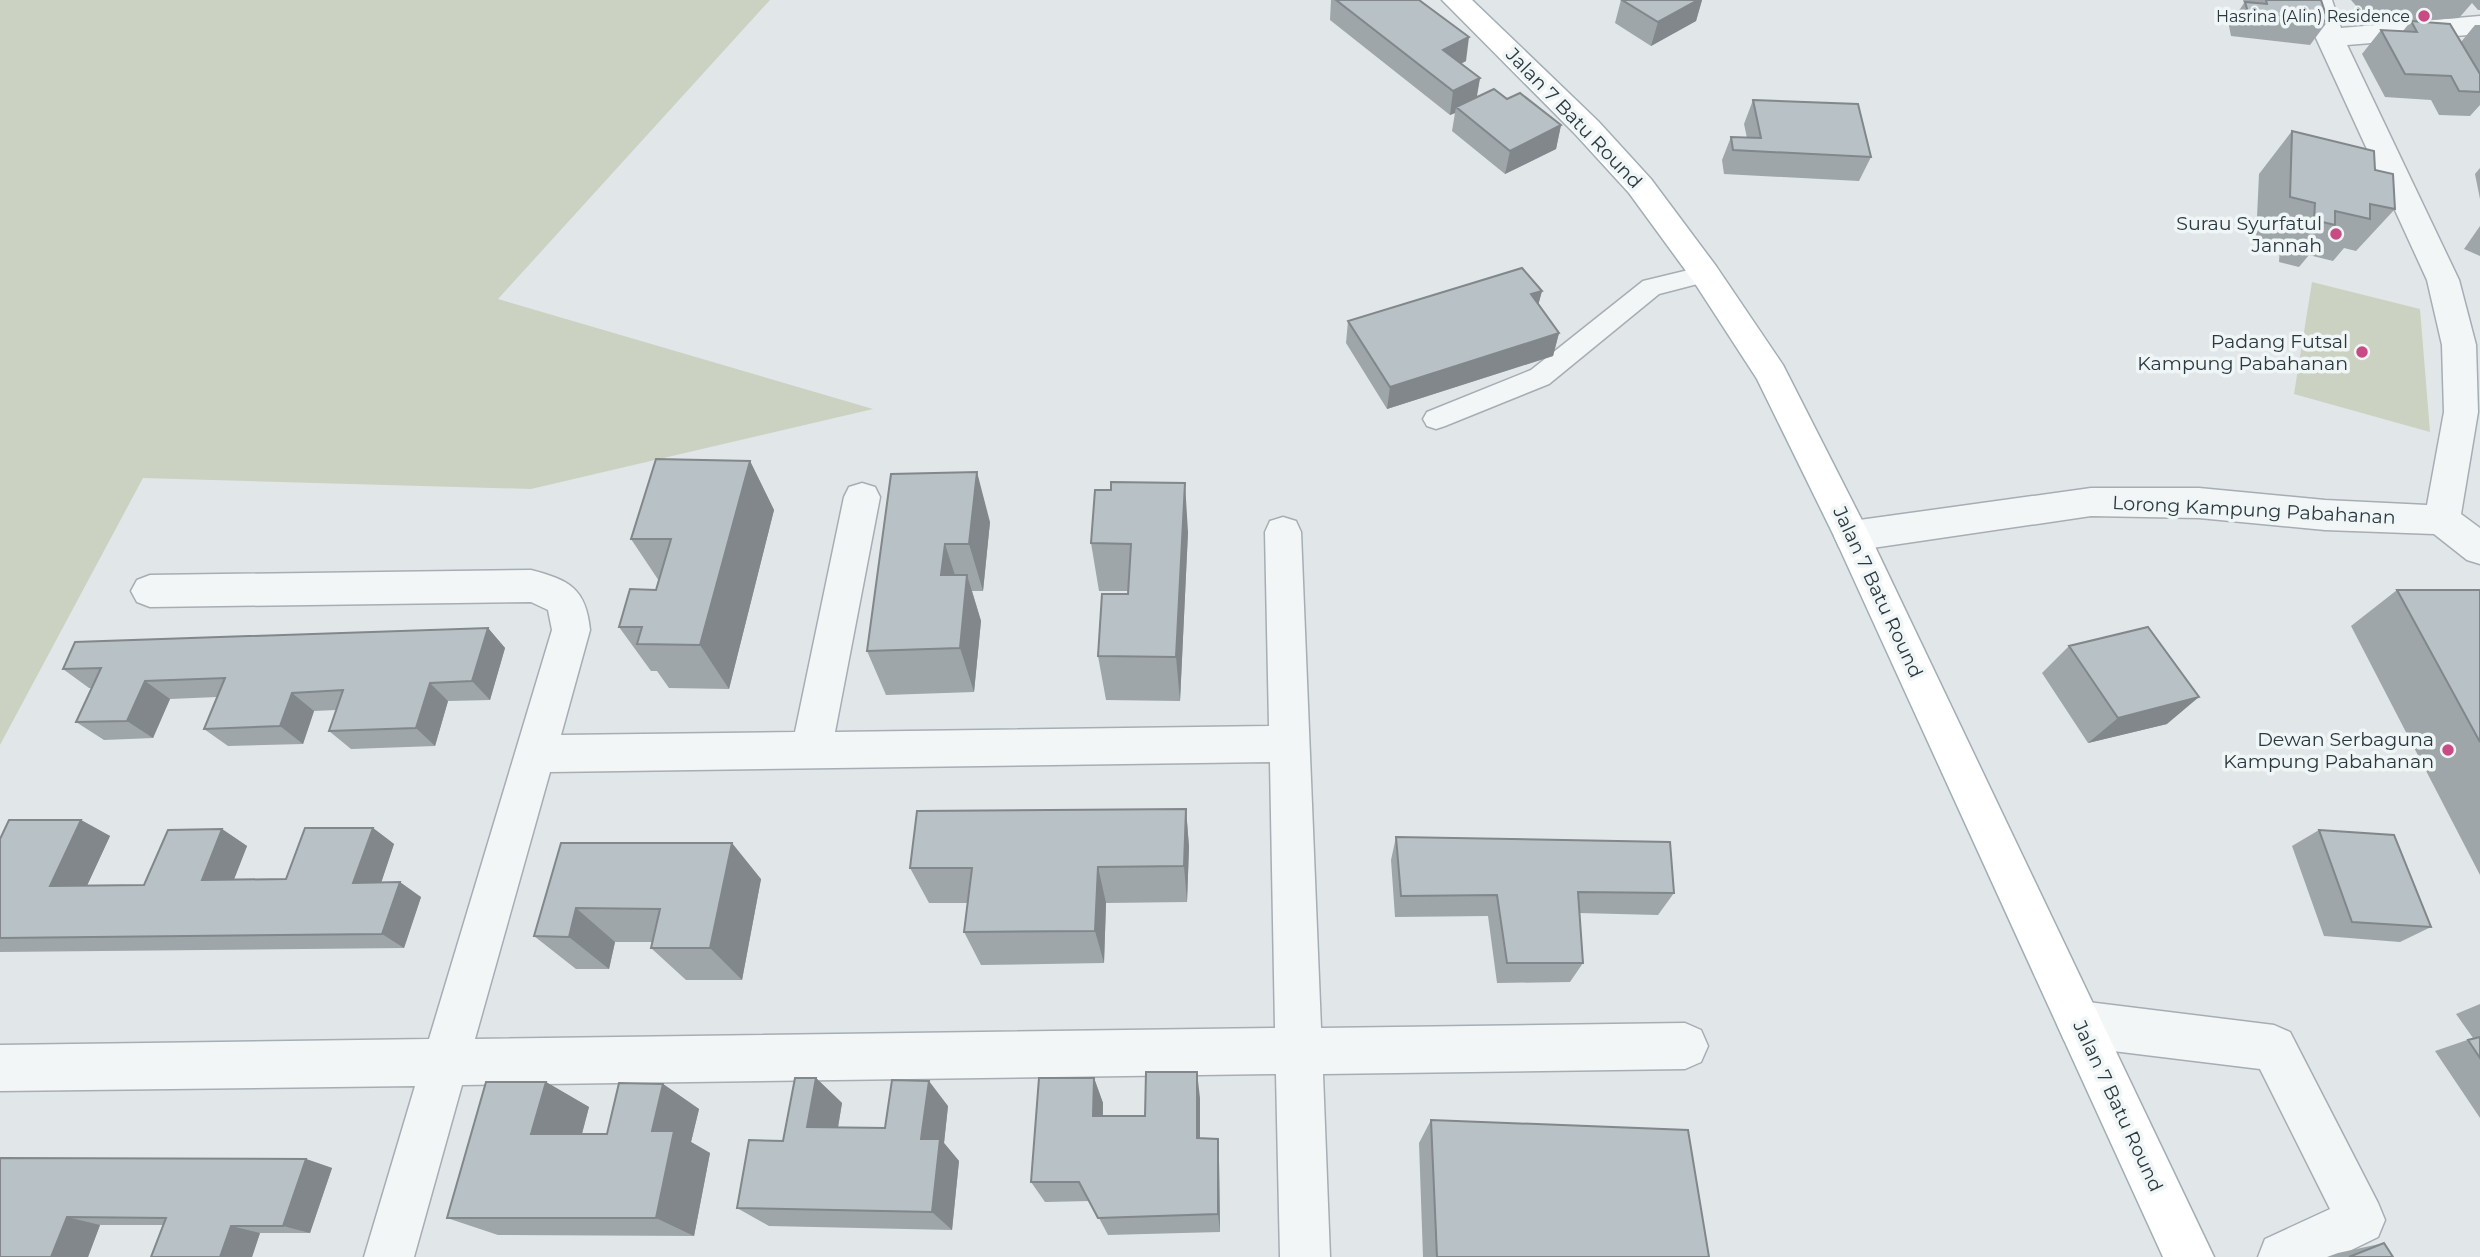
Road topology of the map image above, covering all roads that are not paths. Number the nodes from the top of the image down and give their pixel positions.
1 (1456, 0) edge
2 (2318, 0) edge
3 (2480, 25) edge
4 (2330, 38) junction
5 (1705, 274) junction
6 (1436, 419) dead end
7 (862, 497) dead end
8 (2442, 520) junction
9 (1283, 532) dead end
10 (1852, 536) junction
11 (2480, 549) edge
12 (150, 591) dead end
13 (1289, 744) junction
14 (811, 752) junction
15 (533, 754) junction
16 (2080, 1024) junction
17 (1685, 1046) dead end
18 (1298, 1051) junction
19 (444, 1063) junction
20 (0, 1068) edge
21 (388, 1257) edge
22 (1304, 1257) edge
23 (2189, 1257) edge
24 (2283, 1257) edge

1 - 5 main road, Jalan 7 Batu Round
2 - 4 street
3 - 4 street
4 - 8 street
5 - 6 lane
5 - 10 main road, Jalan 7 Batu Round
7 - 14 street
8 - 10 street, Lorong Kampung Pabahanan
8 - 11 street
9 - 13 street
10 - 16 main road, Jalan 7 Batu Round
12 - 15 street
13 - 14 street
13 - 18 street
14 - 15 street
15 - 19 street
16 - 23 main road, Jalan 7 Batu Round
16 - 24 street
17 - 18 street
18 - 19 street
18 - 22 street
19 - 20 street
19 - 21 street

